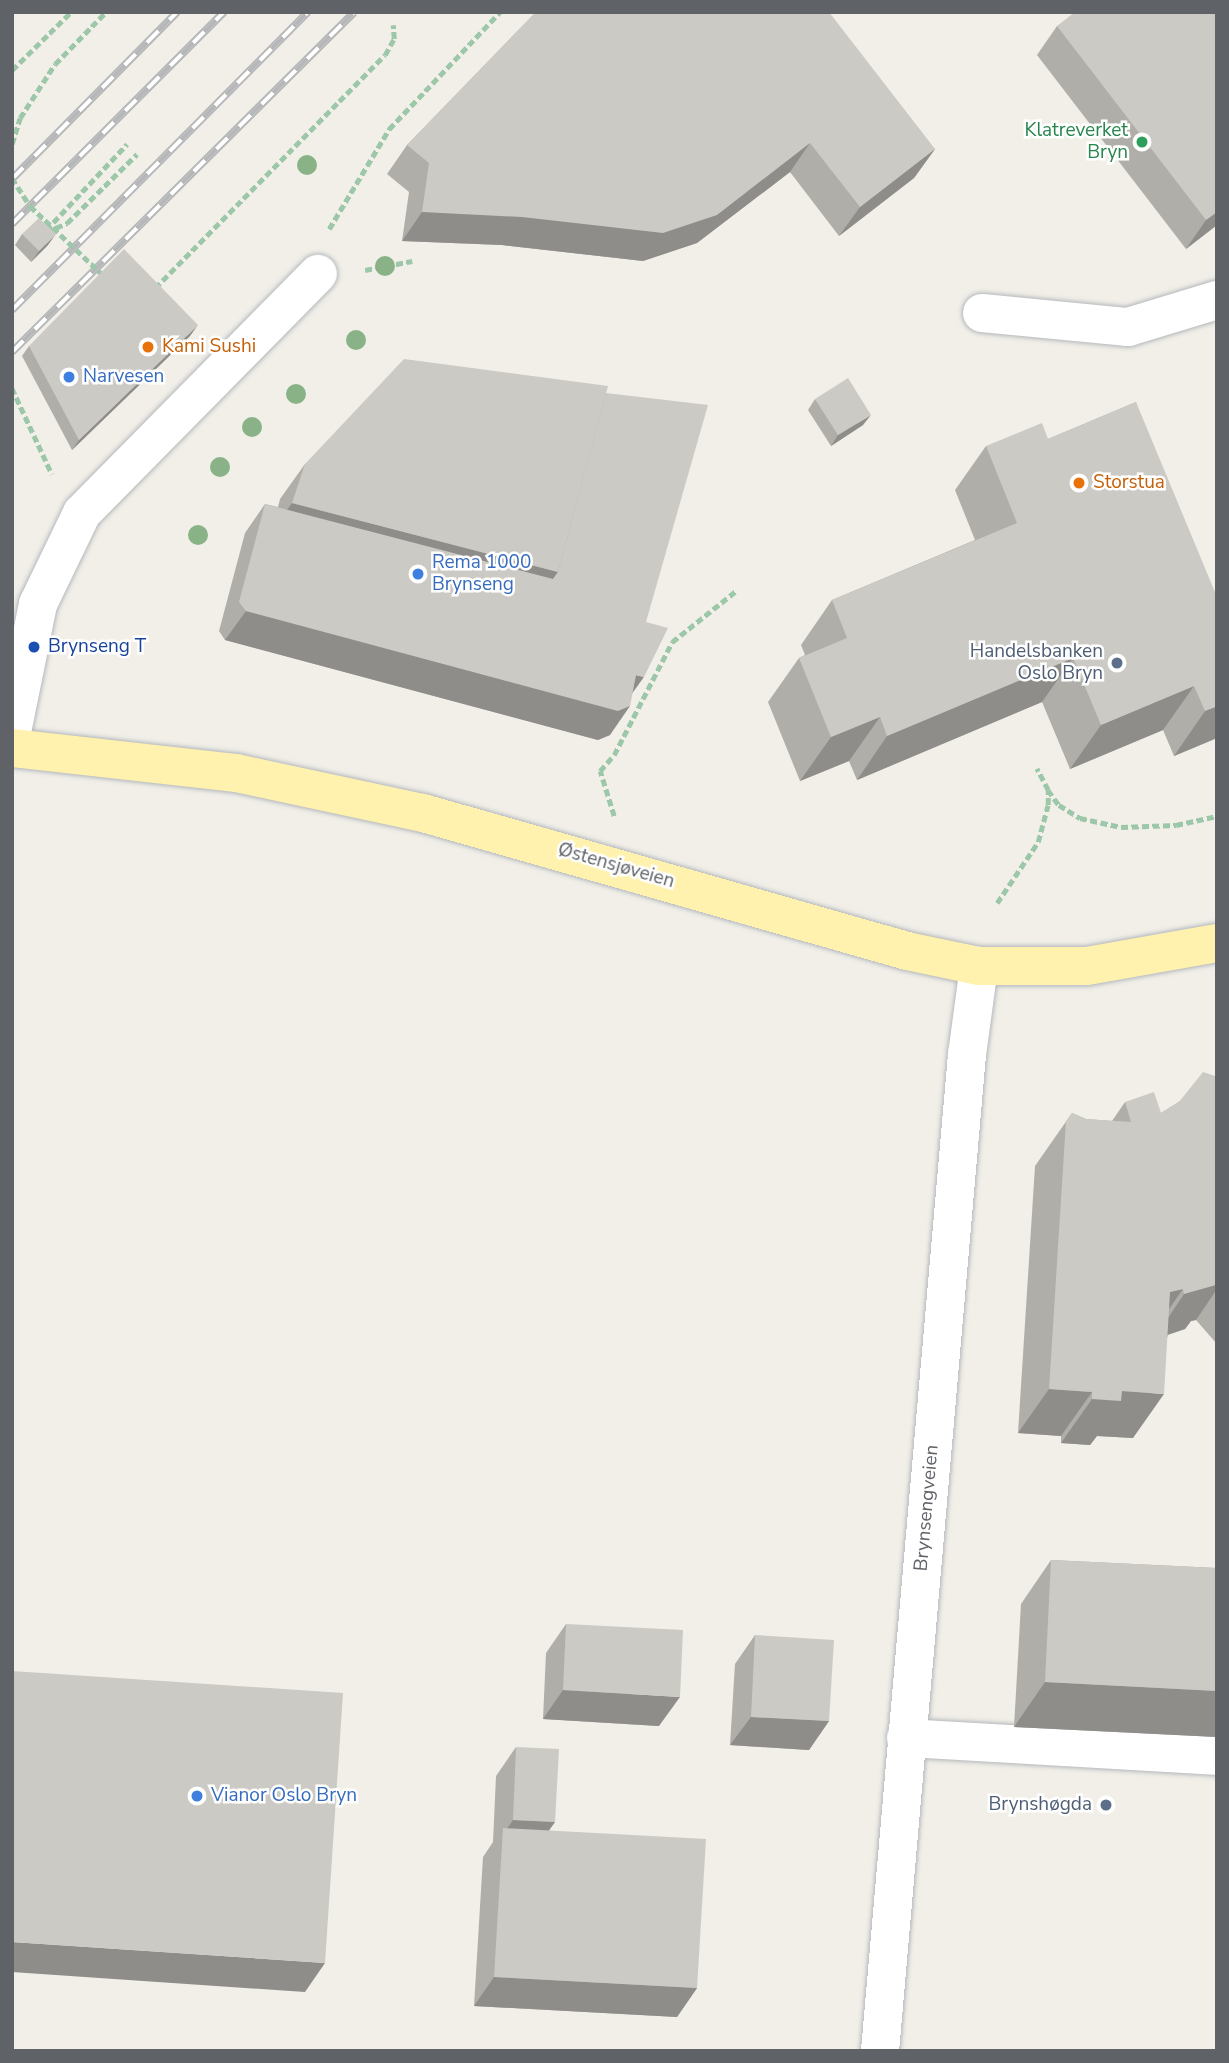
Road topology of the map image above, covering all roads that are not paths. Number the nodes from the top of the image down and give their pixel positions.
1 (318, 274) road end
2 (1217, 300) edge
3 (982, 313) dead end
4 (12, 732) edge
5 (12, 748) edge
6 (1217, 943) edge
7 (979, 966) junction
8 (906, 1738) junction
9 (1217, 1756) edge
10 (880, 2051) edge

1 - 4 street
2 - 3 street
5 - 7 main road, Østensjøveien
6 - 7 main road, Østensjøveien
7 - 8 street, Brynsengveien
8 - 9 street
8 - 10 street, Brynsengveien

